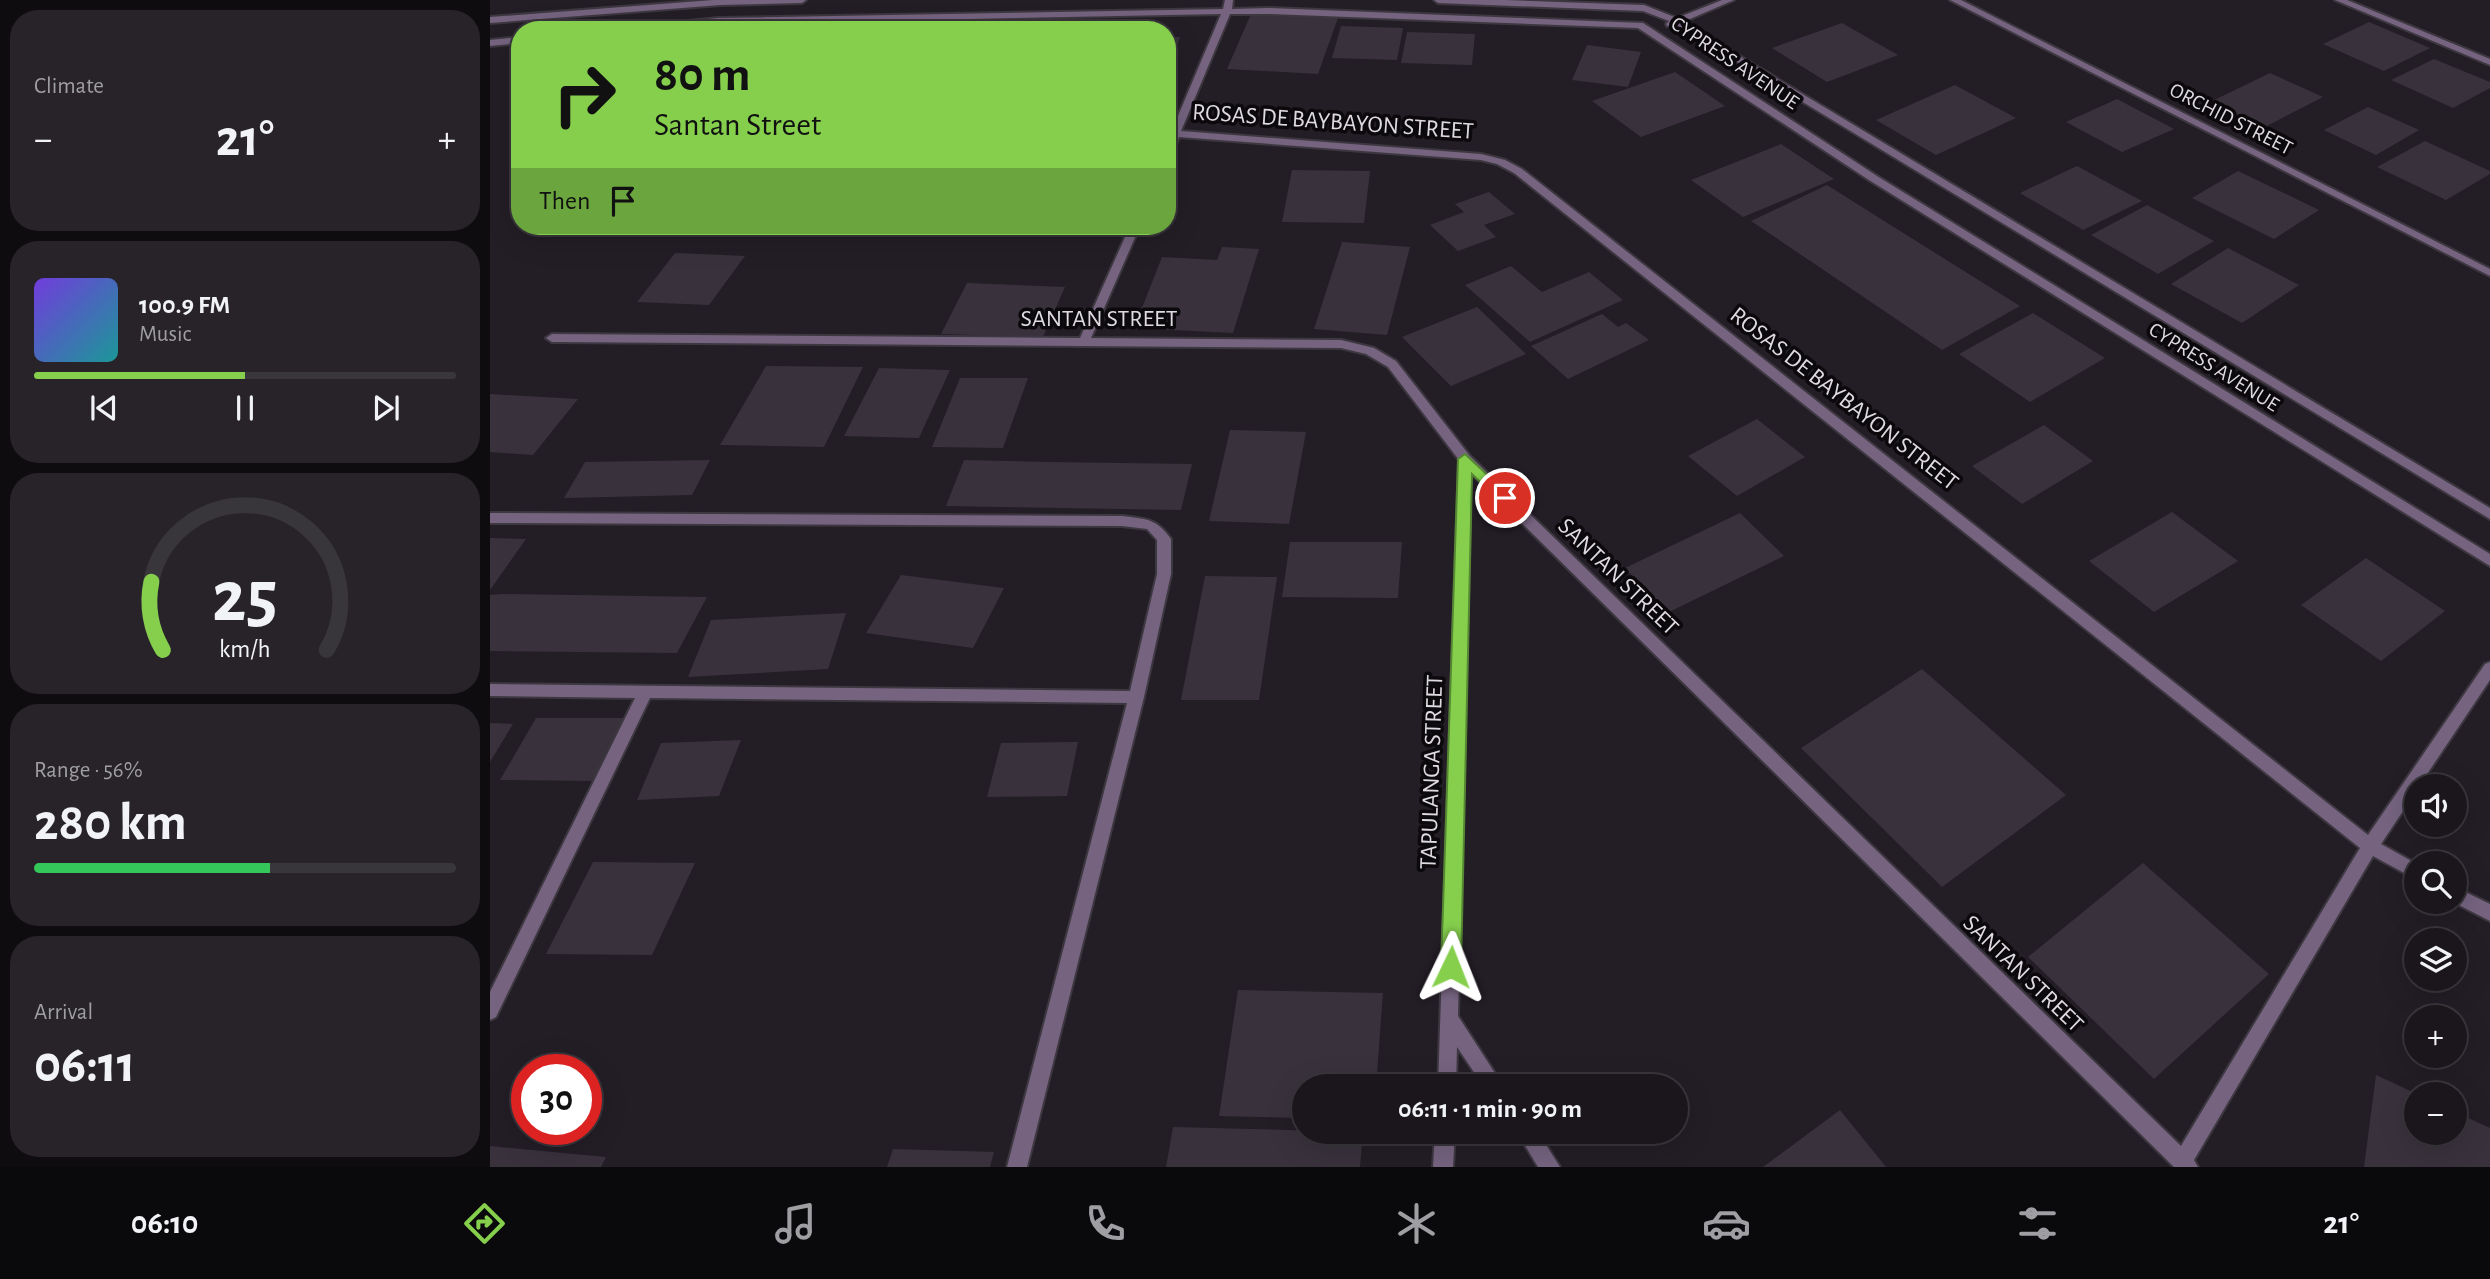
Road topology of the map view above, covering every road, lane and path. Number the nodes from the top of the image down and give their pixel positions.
1 (802, 0) edge
2 (1438, 0) edge
3 (1730, 0) edge
4 (1954, 0) edge
5 (2339, 0) edge
6 (1228, 6) edge
7 (490, 20) edge
8 (501, 20) junction
9 (718, 21) edge
10 (1676, 21) junction
11 (490, 32) edge
12 (1652, 32) junction
13 (511, 41) edge
14 (490, 43) edge
15 (2490, 62) edge
16 (1176, 134) joint
17 (1131, 235) edge
18 (2490, 273) edge
19 (552, 338) dead end
20 (1084, 342) junction
21 (1465, 459) junction
22 (2490, 514) edge
23 (490, 518) edge
24 (2490, 561) edge
25 (2490, 668) edge
26 (490, 690) edge
27 (646, 690) junction
28 (1136, 696) junction
29 (2371, 846) junction
30 (2404, 865) edge
31 (2467, 901) edge
32 (2490, 913) edge
33 (490, 1011) edge
34 (1450, 1020) junction
35 (1448, 1074) edge
36 (1486, 1074) edge
37 (1444, 1144) edge
38 (1534, 1144) edge
39 (2185, 1165) edge
40 (1017, 1167) edge
41 (1443, 1167) edge
42 (1550, 1167) edge

1 - 8 street
2 - 10 street, CYPRESS AVENUE
3 - 10 street
4 - 18 street, ORCHID STREET
5 - 15 street
6 - 9 street, CYPRESS AVENUE
6 - 12 street, CYPRESS AVENUE
6 - 16 street
7 - 8 street
8 - 11 street
10 - 12 street
10 - 22 street, CYPRESS AVENUE
12 - 24 street, CYPRESS AVENUE
13 - 14 street
16 - 29 street, ROSAS DE BAYBAYON STREET
17 - 20 street
19 - 20 street, SANTAN STREET
20 - 21 street, SANTAN STREET
21 - 34 street, TAPULANGA STREET
21 - 39 street, SANTAN STREET
23 - 28 street
25 - 29 street
26 - 27 street
27 - 28 street
27 - 33 street
28 - 40 street
29 - 30 street, ROSAS DE BAYBAYON STREET
29 - 39 street
31 - 32 street
34 - 35 street, TAPULANGA STREET
34 - 36 street
37 - 41 street
38 - 42 street

